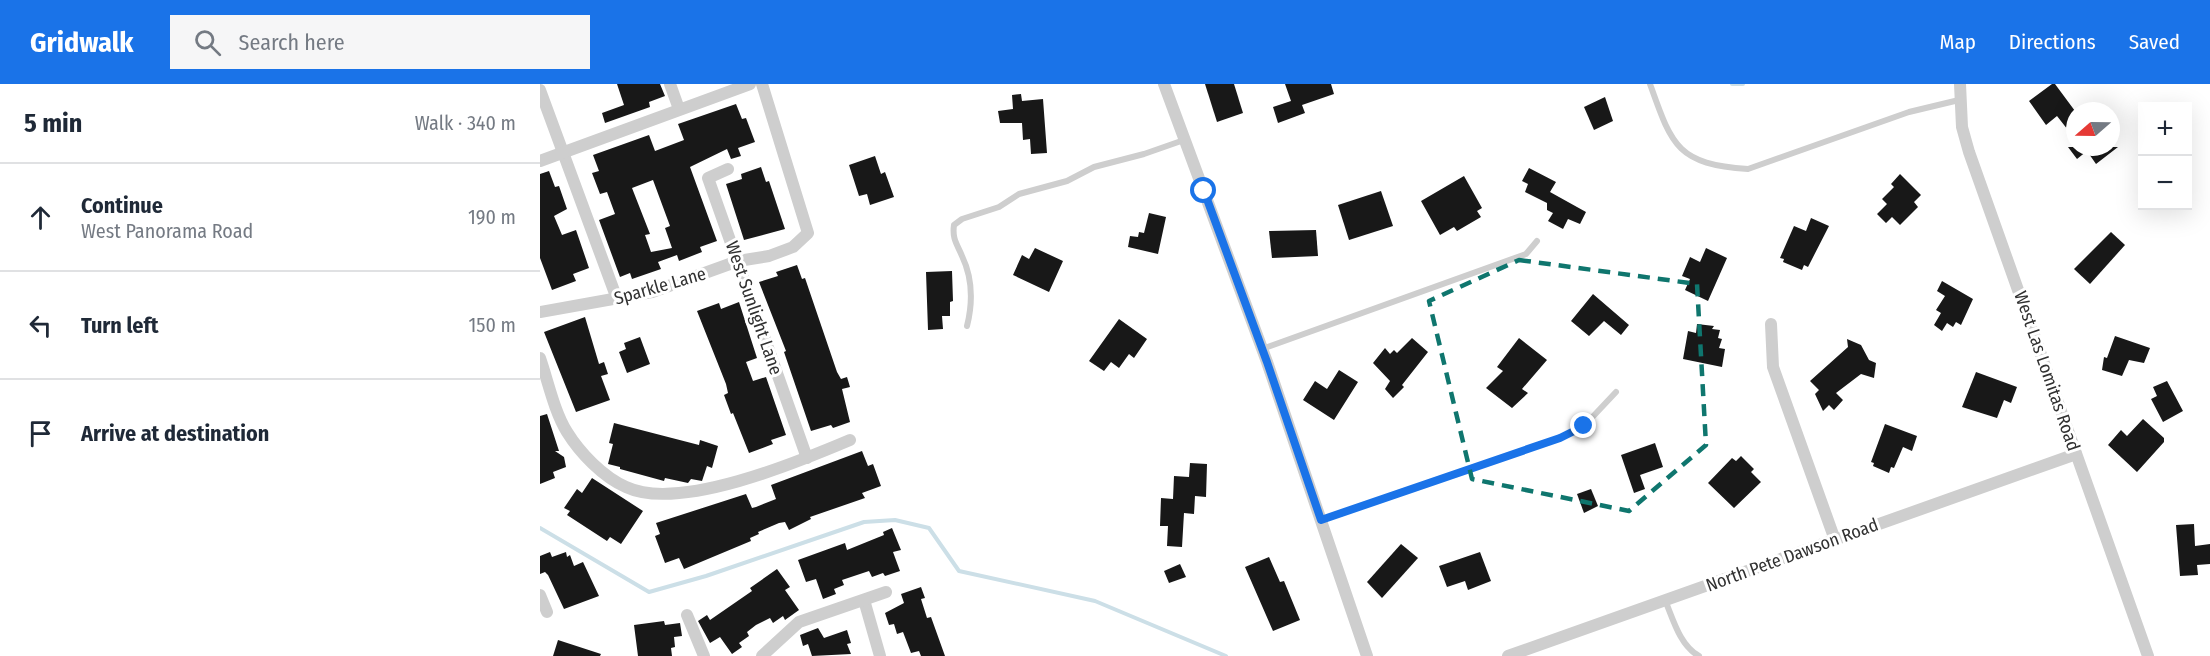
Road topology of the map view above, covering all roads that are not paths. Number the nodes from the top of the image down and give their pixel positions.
1 (670, 84) edge
2 (750, 84) edge
3 (762, 84) edge
4 (1164, 84) edge
5 (1650, 84) edge
6 (1960, 84) edge
7 (540, 90) edge
8 (1959, 100) junction
9 (679, 109) junction
10 (1185, 139) junction
11 (562, 153) junction
12 (540, 161) edge
13 (728, 169) dead end
14 (1537, 241) dead end
15 (738, 261) junction
16 (617, 299) junction
17 (540, 312) edge
18 (1771, 324) dead end
19 (967, 326) dead end
20 (1262, 349) junction
21 (540, 358) edge
22 (1616, 392) dead end
23 (850, 440) dead end
24 (2076, 454) junction
25 (807, 458) junction
26 (1321, 520) junction
27 (1835, 540) junction
28 (886, 592) dead end
29 (540, 595) edge
30 (864, 600) junction
31 (1665, 600) junction
32 (547, 612) dead end
33 (687, 615) dead end
34 (704, 656) edge
35 (762, 656) edge
36 (880, 656) edge
37 (1367, 656) edge
38 (1508, 656) edge
39 (1699, 656) edge
40 (2148, 656) edge

1 - 9 street
2 - 9 street
3 - 15 street, Sparkle Lane
4 - 10 street
5 - 8 lane
6 - 8 street, West Las Lomitas Road
7 - 11 street
8 - 24 street, West Las Lomitas Road
9 - 11 street
10 - 19 lane
10 - 20 street
11 - 12 street
11 - 16 street
13 - 15 street, West Sunlight Lane
14 - 20 lane
15 - 16 street, Sparkle Lane
15 - 25 street, West Sunlight Lane
16 - 17 street, Sparkle Lane
18 - 27 street
20 - 26 street
21 - 25 street
22 - 26 lane
23 - 25 street
24 - 27 street, North Pete Dawson Road
24 - 40 street, West Las Lomitas Road
26 - 37 street
27 - 31 street, North Pete Dawson Road
28 - 30 street
29 - 32 street
30 - 35 street
30 - 36 street
31 - 38 street, North Pete Dawson Road
31 - 39 lane
33 - 34 street

